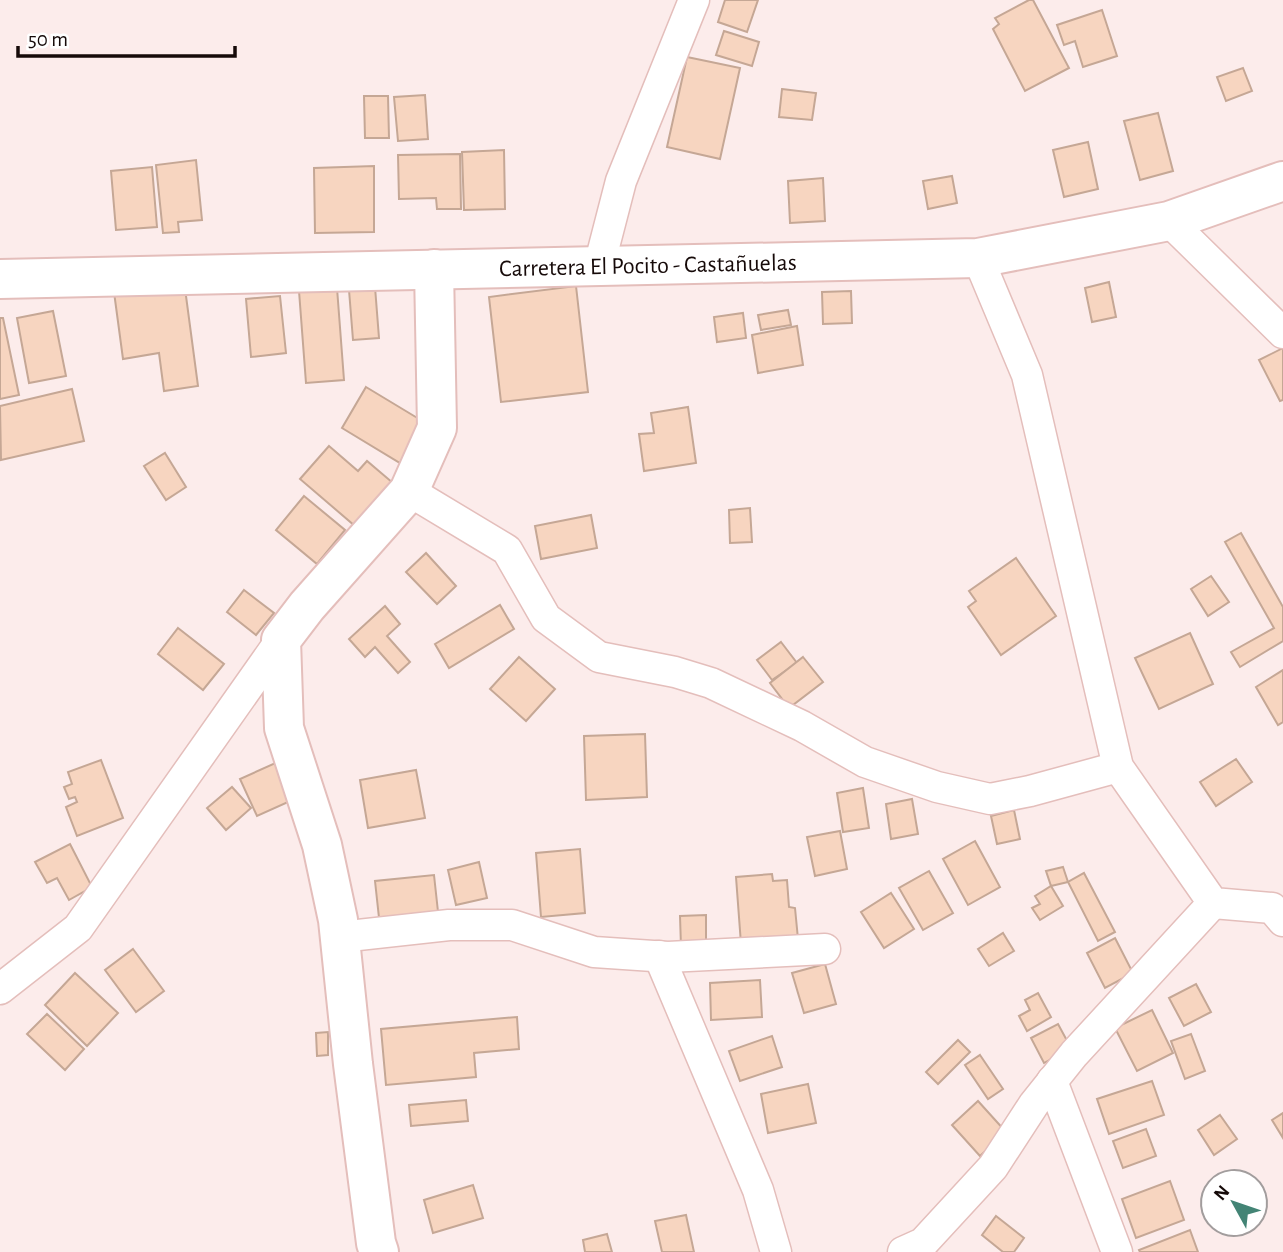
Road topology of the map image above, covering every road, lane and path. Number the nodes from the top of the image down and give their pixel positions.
1 (695, 0) edge
2 (1283, 181) edge
3 (1168, 222) junction
4 (978, 258) junction
5 (599, 266) junction
6 (435, 269) junction
7 (0, 279) edge
8 (1283, 333) edge
9 (409, 491) junction
10 (281, 640) junction
11 (1118, 767) junction
12 (1213, 903) junction
13 (1279, 909) edge
14 (340, 937) junction
15 (825, 950) dead end
16 (659, 956) junction
17 (0, 989) edge
18 (1052, 1081) junction
19 (379, 1252) edge
20 (776, 1252) edge
21 (903, 1252) edge
22 (1117, 1252) edge

1 - 5 street
2 - 3 main road, Carretera El Pocito - Castañuelas
3 - 4 main road, Carretera El Pocito - Castañuelas
3 - 8 street
4 - 5 main road, Carretera El Pocito - Castañuelas
4 - 11 street
5 - 6 main road, Carretera El Pocito - Castañuelas
6 - 7 main road, Carretera El Pocito - Castañuelas
6 - 9 main road
9 - 10 main road
9 - 11 street
10 - 14 main road
10 - 17 street
11 - 12 street
12 - 13 street
12 - 18 street
14 - 16 street
14 - 19 main road
15 - 16 street
16 - 20 street
18 - 21 street
18 - 22 street

